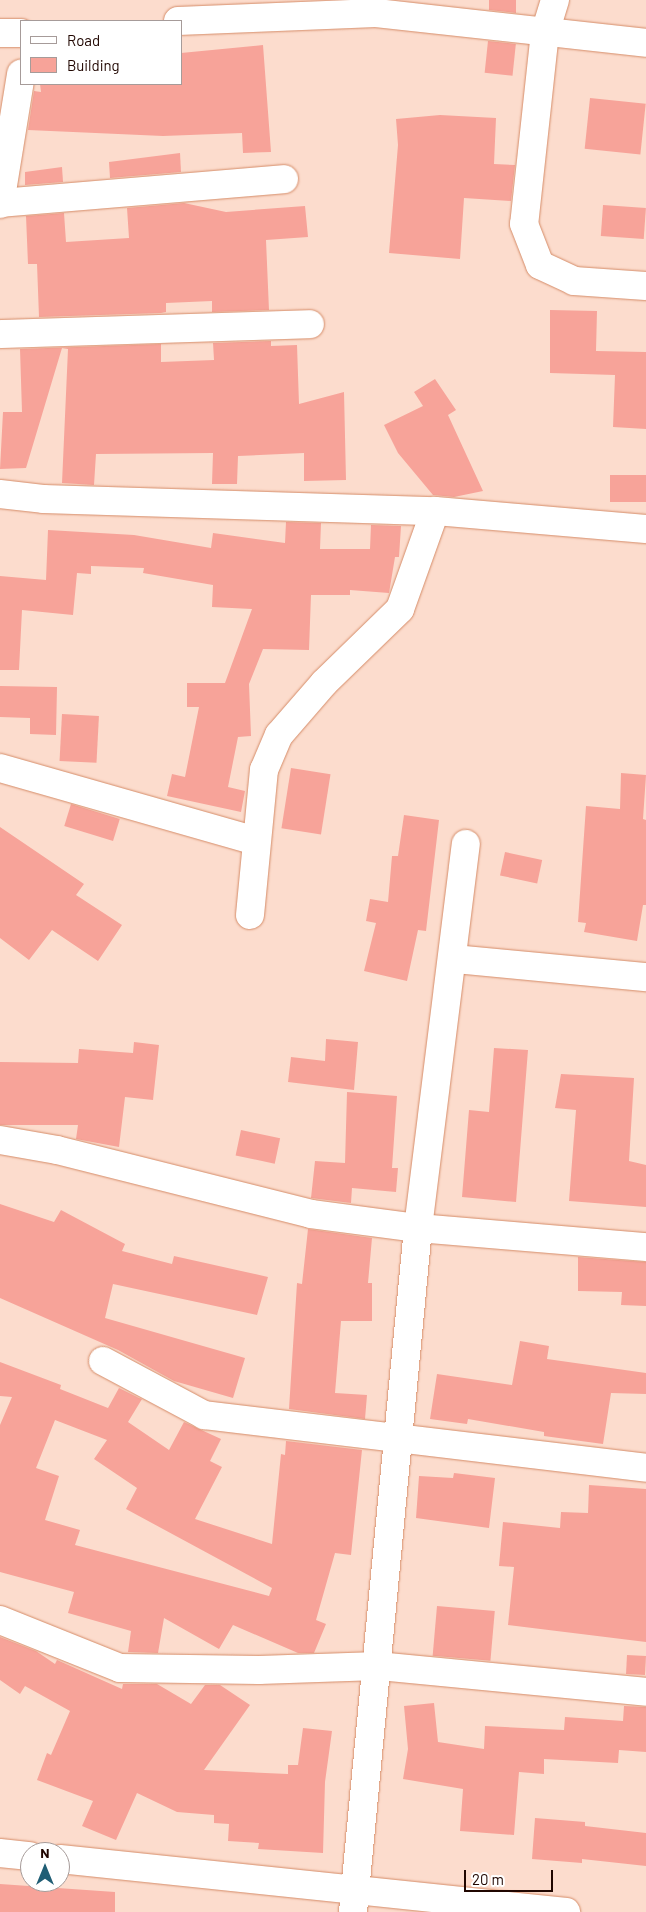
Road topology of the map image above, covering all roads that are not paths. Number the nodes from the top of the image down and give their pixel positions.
1 (555, 0) edge
2 (182, 21) edge
3 (545, 32) junction
4 (0, 33) edge
5 (20, 33) edge
6 (646, 43) edge
7 (20, 80) edge
8 (284, 179) dead end
9 (0, 203) edge
10 (646, 286) edge
11 (310, 324) dead end
12 (0, 334) edge
13 (0, 494) edge
14 (436, 511) junction
15 (646, 529) edge
16 (0, 768) edge
17 (256, 841) junction
18 (466, 844) dead end
19 (250, 916) dead end
20 (454, 959) junction
21 (646, 977) edge
22 (0, 1140) edge
23 (418, 1228) junction
24 (646, 1247) edge
25 (103, 1362) dead end
26 (400, 1441) junction
27 (646, 1468) edge
28 (0, 1620) edge
29 (378, 1666) junction
30 (646, 1692) edge
31 (0, 1853) edge
32 (20, 1855) edge
33 (70, 1860) edge
34 (353, 1902) edge
35 (566, 1912) edge

1 - 3 street
2 - 3 street
3 - 6 street
3 - 10 street
4 - 5 street
7 - 9 street
8 - 9 street
11 - 12 street
13 - 14 street
14 - 15 street
14 - 17 street
16 - 17 street
17 - 19 street
18 - 20 street
20 - 21 street
20 - 23 street
22 - 23 street
23 - 24 street
23 - 26 street
25 - 26 street
26 - 27 street
26 - 29 street
28 - 29 street
29 - 30 street
29 - 34 street
31 - 32 street
33 - 34 street
34 - 35 street

